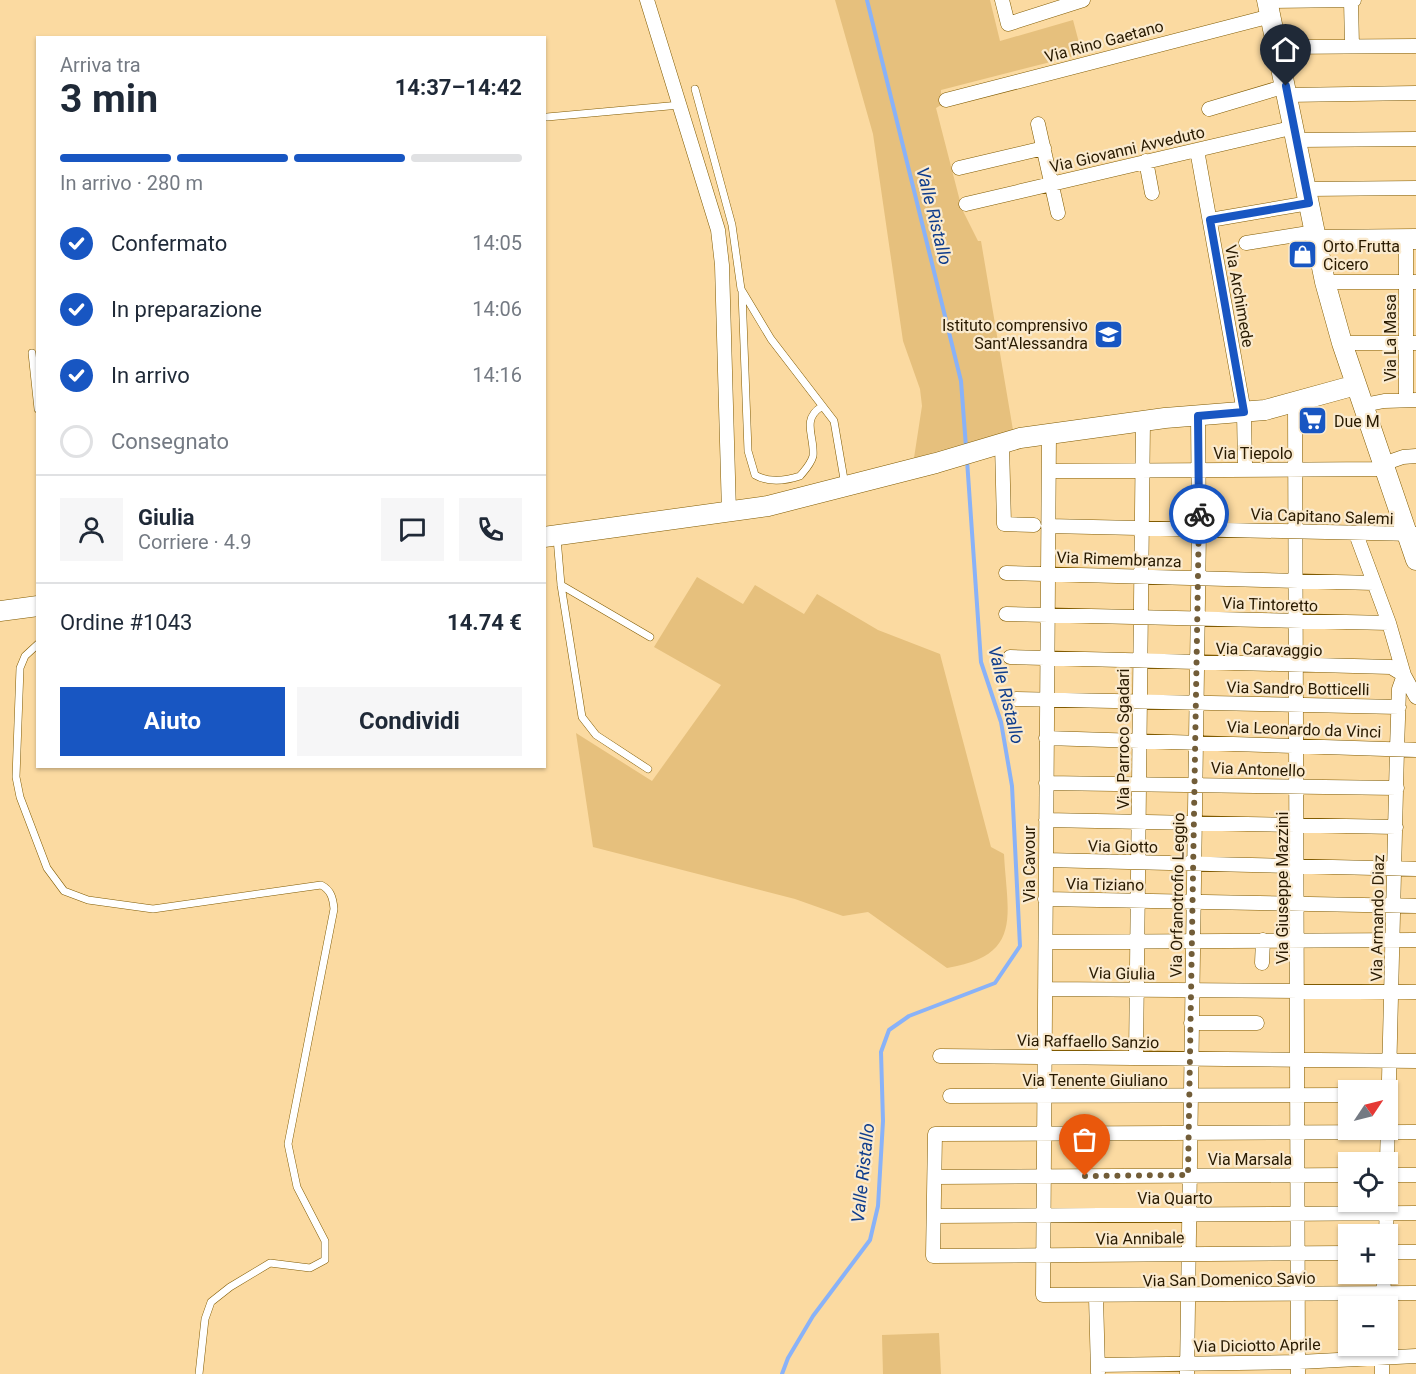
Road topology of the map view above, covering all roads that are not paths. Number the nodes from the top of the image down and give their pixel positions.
1 (647, 0) edge
2 (1002, 0) edge
3 (1083, 0) edge
4 (1353, 0) edge
5 (1269, 6) edge
6 (1352, 46) junction
7 (1416, 46) edge
8 (1278, 47) junction
9 (695, 89) dead end
10 (1287, 90) junction
11 (1416, 93) edge
12 (946, 100) dead end
13 (680, 105) junction
14 (1209, 109) dead end
15 (547, 117) dead end
16 (1038, 124) dead end
17 (1296, 133) junction
18 (1416, 139) edge
19 (1044, 148) junction
20 (1197, 150) junction
21 (1146, 160) junction
22 (959, 168) dead end
23 (1052, 183) junction
24 (1416, 188) edge
25 (1152, 193) dead end
26 (1308, 196) junction
27 (966, 204) dead end
28 (1058, 213) dead end
29 (1210, 220) junction
30 (1316, 236) junction
31 (1411, 240) edge
32 (1246, 243) dead end
33 (1325, 282) junction
34 (1411, 282) edge
35 (741, 289) junction
36 (1342, 343) junction
37 (1411, 343) edge
38 (32, 353) dead end
39 (1356, 385) junction
40 (36, 391) edge
41 (1411, 400) edge
42 (1295, 403) junction
43 (1364, 405) junction
44 (821, 407) junction
45 (1244, 412) junction
46 (1198, 416) junction
47 (1143, 421) junction
48 (1049, 433) junction
49 (998, 445) junction
50 (1416, 456) edge
51 (1384, 466) junction
52 (1245, 469) junction
53 (1142, 470) junction
54 (1198, 470) junction
55 (1298, 470) junction
56 (1048, 471) junction
57 (846, 487) junction
58 (729, 512) junction
59 (1041, 525) junction
60 (1142, 528) junction
61 (1199, 529) junction
62 (1297, 532) junction
63 (1356, 534) junction
64 (1412, 534) edge
65 (551, 536) edge
66 (1416, 560) edge
67 (1006, 573) dead end
68 (1048, 574) junction
69 (1141, 575) junction
70 (1197, 578) junction
71 (1298, 580) junction
72 (1374, 583) junction
73 (561, 585) junction
74 (36, 606) edge
75 (0, 611) edge
76 (1006, 614) dead end
77 (1047, 614) junction
78 (1141, 616) junction
79 (1197, 618) junction
80 (1298, 622) junction
81 (1389, 623) junction
82 (650, 637) dead end
83 (36, 646) edge
84 (1010, 657) dead end
85 (1047, 658) junction
86 (1140, 660) junction
87 (1197, 663) junction
88 (1298, 666) junction
89 (1410, 673) edge
90 (1416, 697) edge
91 (1016, 699) dead end
92 (1047, 700) junction
93 (1141, 702) junction
94 (1196, 702) junction
95 (1298, 705) junction
96 (1399, 707) junction
97 (1046, 738) junction
98 (1140, 741) junction
99 (1195, 742) junction
100 (1298, 746) junction
101 (1397, 749) junction
102 (1416, 750) edge
103 (648, 769) dead end
104 (1046, 783) junction
105 (1195, 783) junction
106 (1139, 784) junction
107 (1298, 787) junction
108 (1397, 788) junction
109 (1046, 820) junction
110 (1138, 823) junction
111 (1195, 824) junction
112 (1298, 825) junction
113 (1396, 827) junction
114 (1046, 860) junction
115 (1138, 862) junction
116 (1194, 864) junction
117 (1298, 867) junction
118 (1395, 868) junction
119 (1416, 869) edge
120 (1045, 899) junction
121 (1193, 900) junction
122 (1137, 901) junction
123 (1298, 905) junction
124 (1394, 905) junction
125 (1416, 906) edge
126 (1192, 940) junction
127 (1263, 940) junction
128 (1393, 940) junction
129 (1416, 940) edge
130 (1137, 941) junction
131 (1299, 941) junction
132 (1046, 942) junction
133 (1262, 963) dead end
134 (1045, 989) junction
135 (1136, 990) junction
136 (1191, 991) junction
137 (1299, 992) junction
138 (1391, 992) junction
139 (1416, 992) edge
140 (1191, 1023) junction
141 (1257, 1023) dead end
142 (940, 1056) dead end
143 (1044, 1057) junction
144 (1136, 1058) junction
145 (1190, 1058) junction
146 (1299, 1059) junction
147 (1390, 1060) junction
148 (1416, 1061) edge
149 (1389, 1080) edge
150 (1338, 1095) edge
151 (950, 1096) dead end
152 (1044, 1096) junction
153 (1299, 1096) junction
154 (1191, 1097) junction
155 (1299, 1131) junction
156 (1338, 1131) edge
157 (1189, 1132) junction
158 (1398, 1132) edge
159 (1416, 1132) edge
160 (1044, 1133) junction
161 (1188, 1175) junction
162 (1298, 1175) junction
163 (1338, 1175) edge
164 (1398, 1175) edge
165 (1416, 1175) edge
166 (1043, 1176) junction
167 (935, 1177) junction
168 (1398, 1209) edge
169 (1338, 1211) edge
170 (1416, 1213) edge
171 (1043, 1215) junction
172 (1189, 1215) junction
173 (1298, 1215) junction
174 (934, 1216) junction
175 (1398, 1252) edge
176 (1416, 1252) edge
177 (1338, 1253) edge
178 (1187, 1254) junction
179 (1298, 1254) junction
180 (1043, 1256) junction
181 (1416, 1293) edge
182 (1042, 1295) joint
183 (1188, 1295) junction
184 (1298, 1295) junction
185 (1398, 1296) edge
186 (1096, 1297) junction
187 (1338, 1297) edge
188 (1398, 1353) edge
189 (1358, 1356) edge
190 (1382, 1356) edge
191 (1416, 1356) edge
192 (1299, 1368) edge
193 (1187, 1369) edge
194 (1098, 1370) edge
195 (199, 1374) edge
196 (1382, 1374) edge

1 - 13 street
2 - 3 street
4 - 5 street, Via Rino Gaetano
4 - 6 street
5 - 8 street
5 - 12 street, Via Rino Gaetano
6 - 7 street
6 - 8 street
8 - 10 street
9 - 35 lane
10 - 11 street
10 - 14 street
10 - 17 street
13 - 15 lane
13 - 58 street
16 - 19 street
17 - 18 street, Via Giovanni Avveduto
17 - 20 street, Via Giovanni Avveduto
17 - 26 street
19 - 22 street
19 - 23 street
20 - 21 street, Via Giovanni Avveduto
20 - 29 street, Via Archimede
21 - 23 street, Via Giovanni Avveduto
21 - 25 street
23 - 27 street, Via Giovanni Avveduto
23 - 28 street
24 - 26 street
26 - 29 street
26 - 30 street
29 - 45 street, Via Archimede
30 - 31 street
30 - 32 street
30 - 33 street
31 - 34 street, Via La Masa
33 - 34 street
33 - 36 street
34 - 37 street, Via La Masa
35 - 44 lane
35 - 44 lane
36 - 37 street
36 - 39 street
37 - 41 street, Via La Masa
38 - 40 lane
39 - 42 street
39 - 43 street
41 - 43 street
42 - 45 street
42 - 55 street, Via Giuseppe Mazzini
43 - 51 street
44 - 57 lane
45 - 46 street
45 - 52 street, Via Archimede
46 - 47 street
46 - 54 street, Via Orfanotrofio Leggio
47 - 48 street
47 - 53 street, Via Parroco Sgadari
48 - 49 street
48 - 56 street, Via Cavour
49 - 57 street
49 - 59 street, Via Capitano Salemi
50 - 51 street, Via Tiepolo
51 - 55 street, Via Tiepolo
51 - 64 street
52 - 54 street, Via Tiepolo
52 - 55 street, Via Tiepolo
53 - 54 street, Via Tiepolo
53 - 56 street, Via Tiepolo
53 - 60 street, Via Parroco Sgadari
54 - 61 street, Via Orfanotrofio Leggio
55 - 62 street, Via Giuseppe Mazzini
56 - 59 street, Via Cavour
57 - 58 street
58 - 65 street
59 - 60 street, Via Capitano Salemi
59 - 68 street, Via Cavour
60 - 61 street, Via Capitano Salemi
60 - 69 street, Via Parroco Sgadari
61 - 62 street, Via Capitano Salemi
61 - 70 street, Via Orfanotrofio Leggio
62 - 63 street, Via Capitano Salemi
62 - 71 street, Via Giuseppe Mazzini
63 - 64 street, Via Capitano Salemi
63 - 72 street
64 - 66 street
65 - 73 lane
67 - 68 street, Via Rimembranza
68 - 69 street, Via Rimembranza
68 - 77 street, Via Cavour
69 - 70 street, Via Rimembranza
69 - 78 street, Via Parroco Sgadari
70 - 71 street, Via Rimembranza
70 - 79 street, Via Orfanotrofio Leggio
71 - 72 street, Via Rimembranza
71 - 80 street, Via Giuseppe Mazzini
72 - 81 street
73 - 82 lane
73 - 103 lane
74 - 75 street
76 - 77 street, Via Tintoretto
77 - 78 street, Via Tintoretto
77 - 85 street, Via Cavour
78 - 79 street, Via Tintoretto
78 - 86 street, Via Parroco Sgadari
79 - 80 street, Via Tintoretto
79 - 87 street, Via Orfanotrofio Leggio
80 - 81 street, Via Tintoretto
80 - 88 street, Via Giuseppe Mazzini
81 - 89 street
83 - 195 lane
84 - 85 street, Via Caravaggio
85 - 86 street, Via Caravaggio
85 - 92 street, Via Cavour
86 - 87 street, Via Caravaggio
86 - 93 street, Via Parroco Sgadari
87 - 88 street, Via Caravaggio
87 - 94 street, Via Orfanotrofio Leggio
88 - 89 street, Via Caravaggio
88 - 95 street, Via Giuseppe Mazzini
89 - 90 street
89 - 96 street, Via Armando Diaz
91 - 92 street, Via Sandro Botticelli
92 - 93 street, Via Sandro Botticelli
92 - 97 street, Via Cavour
93 - 94 street, Via Sandro Botticelli
93 - 98 street, Via Parroco Sgadari
94 - 95 street, Via Sandro Botticelli
94 - 99 street, Via Orfanotrofio Leggio
95 - 96 street, Via Sandro Botticelli
95 - 100 street, Via Giuseppe Mazzini
96 - 101 street, Via Armando Diaz
97 - 98 street, Via Leonardo da Vinci
97 - 104 street, Via Cavour
98 - 99 street, Via Leonardo da Vinci
98 - 106 street, Via Parroco Sgadari
99 - 100 street, Via Leonardo da Vinci
99 - 105 street, Via Orfanotrofio Leggio
100 - 101 street, Via Leonardo da Vinci
100 - 107 street, Via Giuseppe Mazzini
101 - 102 street, Via Leonardo da Vinci
101 - 108 street, Via Armando Diaz
104 - 106 street, Via Antonello
104 - 109 street, Via Cavour
105 - 106 street, Via Antonello
105 - 107 street, Via Antonello
105 - 111 street, Via Orfanotrofio Leggio
106 - 110 street, Via Parroco Sgadari
107 - 108 street, Via Antonello
107 - 112 street, Via Giuseppe Mazzini
108 - 113 street, Via Armando Diaz
109 - 110 street
109 - 114 street, Via Cavour
110 - 111 street
110 - 115 street, Via Parroco Sgadari
111 - 112 street
111 - 116 street, Via Orfanotrofio Leggio
112 - 113 street
112 - 117 street, Via Giuseppe Mazzini
113 - 118 street, Via Armando Diaz
114 - 115 street, Via Giotto
114 - 120 street, Via Cavour
115 - 116 street, Via Giotto
115 - 122 street, Via Parroco Sgadari
116 - 117 street, Via Giotto
116 - 121 street, Via Orfanotrofio Leggio
117 - 118 street, Via Giotto
117 - 123 street, Via Giuseppe Mazzini
118 - 119 street, Via Giotto
118 - 124 street, Via Armando Diaz
120 - 122 street, Via Tiziano
120 - 132 street, Via Cavour
121 - 122 street, Via Tiziano
121 - 123 street, Via Tiziano
121 - 126 street, Via Orfanotrofio Leggio
122 - 130 street, Via Parroco Sgadari
123 - 124 street, Via Tiziano
123 - 131 street, Via Giuseppe Mazzini
124 - 125 street, Via Tiziano
124 - 128 street, Via Armando Diaz
126 - 127 street
126 - 130 street
126 - 136 street, Via Orfanotrofio Leggio
127 - 131 street
127 - 133 street
128 - 129 street
128 - 131 street
128 - 138 street, Via Armando Diaz
130 - 132 street
130 - 135 street, Via Parroco Sgadari
131 - 137 street, Via Giuseppe Mazzini
132 - 134 street, Via Cavour
134 - 135 street, Via Giulia
134 - 143 street, Via Cavour
135 - 136 street, Via Giulia
135 - 144 street, Via Parroco Sgadari
136 - 137 street, Via Giulia
136 - 140 street, Via Orfanotrofio Leggio
137 - 138 street, Via Giulia
137 - 146 street, Via Giuseppe Mazzini
138 - 139 street, Via Giulia
138 - 147 street, Via Armando Diaz
140 - 141 street
140 - 145 street, Via Orfanotrofio Leggio
142 - 143 street, Via Raffaello Sanzio
143 - 144 street, Via Raffaello Sanzio
143 - 152 street, Via Cavour
144 - 145 street, Via Raffaello Sanzio
145 - 146 street, Via Raffaello Sanzio
145 - 154 street, Via Orfanotrofio Leggio
146 - 147 street, Via Raffaello Sanzio
146 - 153 street, Via Giuseppe Mazzini
147 - 148 street, Via Raffaello Sanzio
147 - 149 street, Via Armando Diaz
150 - 153 street, Via Tenente Giuliano
151 - 152 street, Via Tenente Giuliano
152 - 154 street, Via Tenente Giuliano
152 - 160 street, Via Cavour
153 - 154 street, Via Tenente Giuliano
153 - 155 street, Via Giuseppe Mazzini
154 - 157 street, Via Orfanotrofio Leggio
155 - 156 street
155 - 157 street
155 - 162 street, Via Giuseppe Mazzini
157 - 160 street
157 - 161 street, Via Orfanotrofio Leggio
158 - 159 street
160 - 166 street, Via Cavour
160 - 167 street
161 - 162 street, Via Marsala
161 - 166 street, Via Marsala
161 - 172 street, Via Orfanotrofio Leggio
162 - 163 street, Via Marsala
162 - 173 street, Via Giuseppe Mazzini
164 - 165 street
166 - 167 street, Via Marsala
166 - 171 street, Via Cavour
167 - 174 street
168 - 170 street, Via Quarto
169 - 173 street, Via Quarto
171 - 172 street, Via Quarto
171 - 174 street, Via Quarto
171 - 180 street, Via Cavour
172 - 173 street, Via Quarto
172 - 178 street, Via Orfanotrofio Leggio
173 - 179 street, Via Giuseppe Mazzini
174 - 180 street, Via Annibale
175 - 176 street
177 - 179 street, Via Annibale
178 - 179 street, Via Annibale
178 - 180 street, Via Annibale
178 - 183 street, Via Orfanotrofio Leggio
179 - 184 street, Via Giuseppe Mazzini
180 - 182 street, Via Cavour
181 - 185 street, Via San Domenico Savio
182 - 186 street, Via San Domenico Savio
183 - 184 street, Via San Domenico Savio
183 - 186 street, Via San Domenico Savio
183 - 193 street, Via Orfanotrofio Leggio
184 - 187 street, Via San Domenico Savio
184 - 192 street, Via Giuseppe Mazzini
186 - 194 street
188 - 191 street, Via Diciotto Aprile
189 - 192 street, Via Diciotto Aprile
190 - 196 street
192 - 193 street, Via Diciotto Aprile
193 - 194 street, Via Diciotto Aprile

